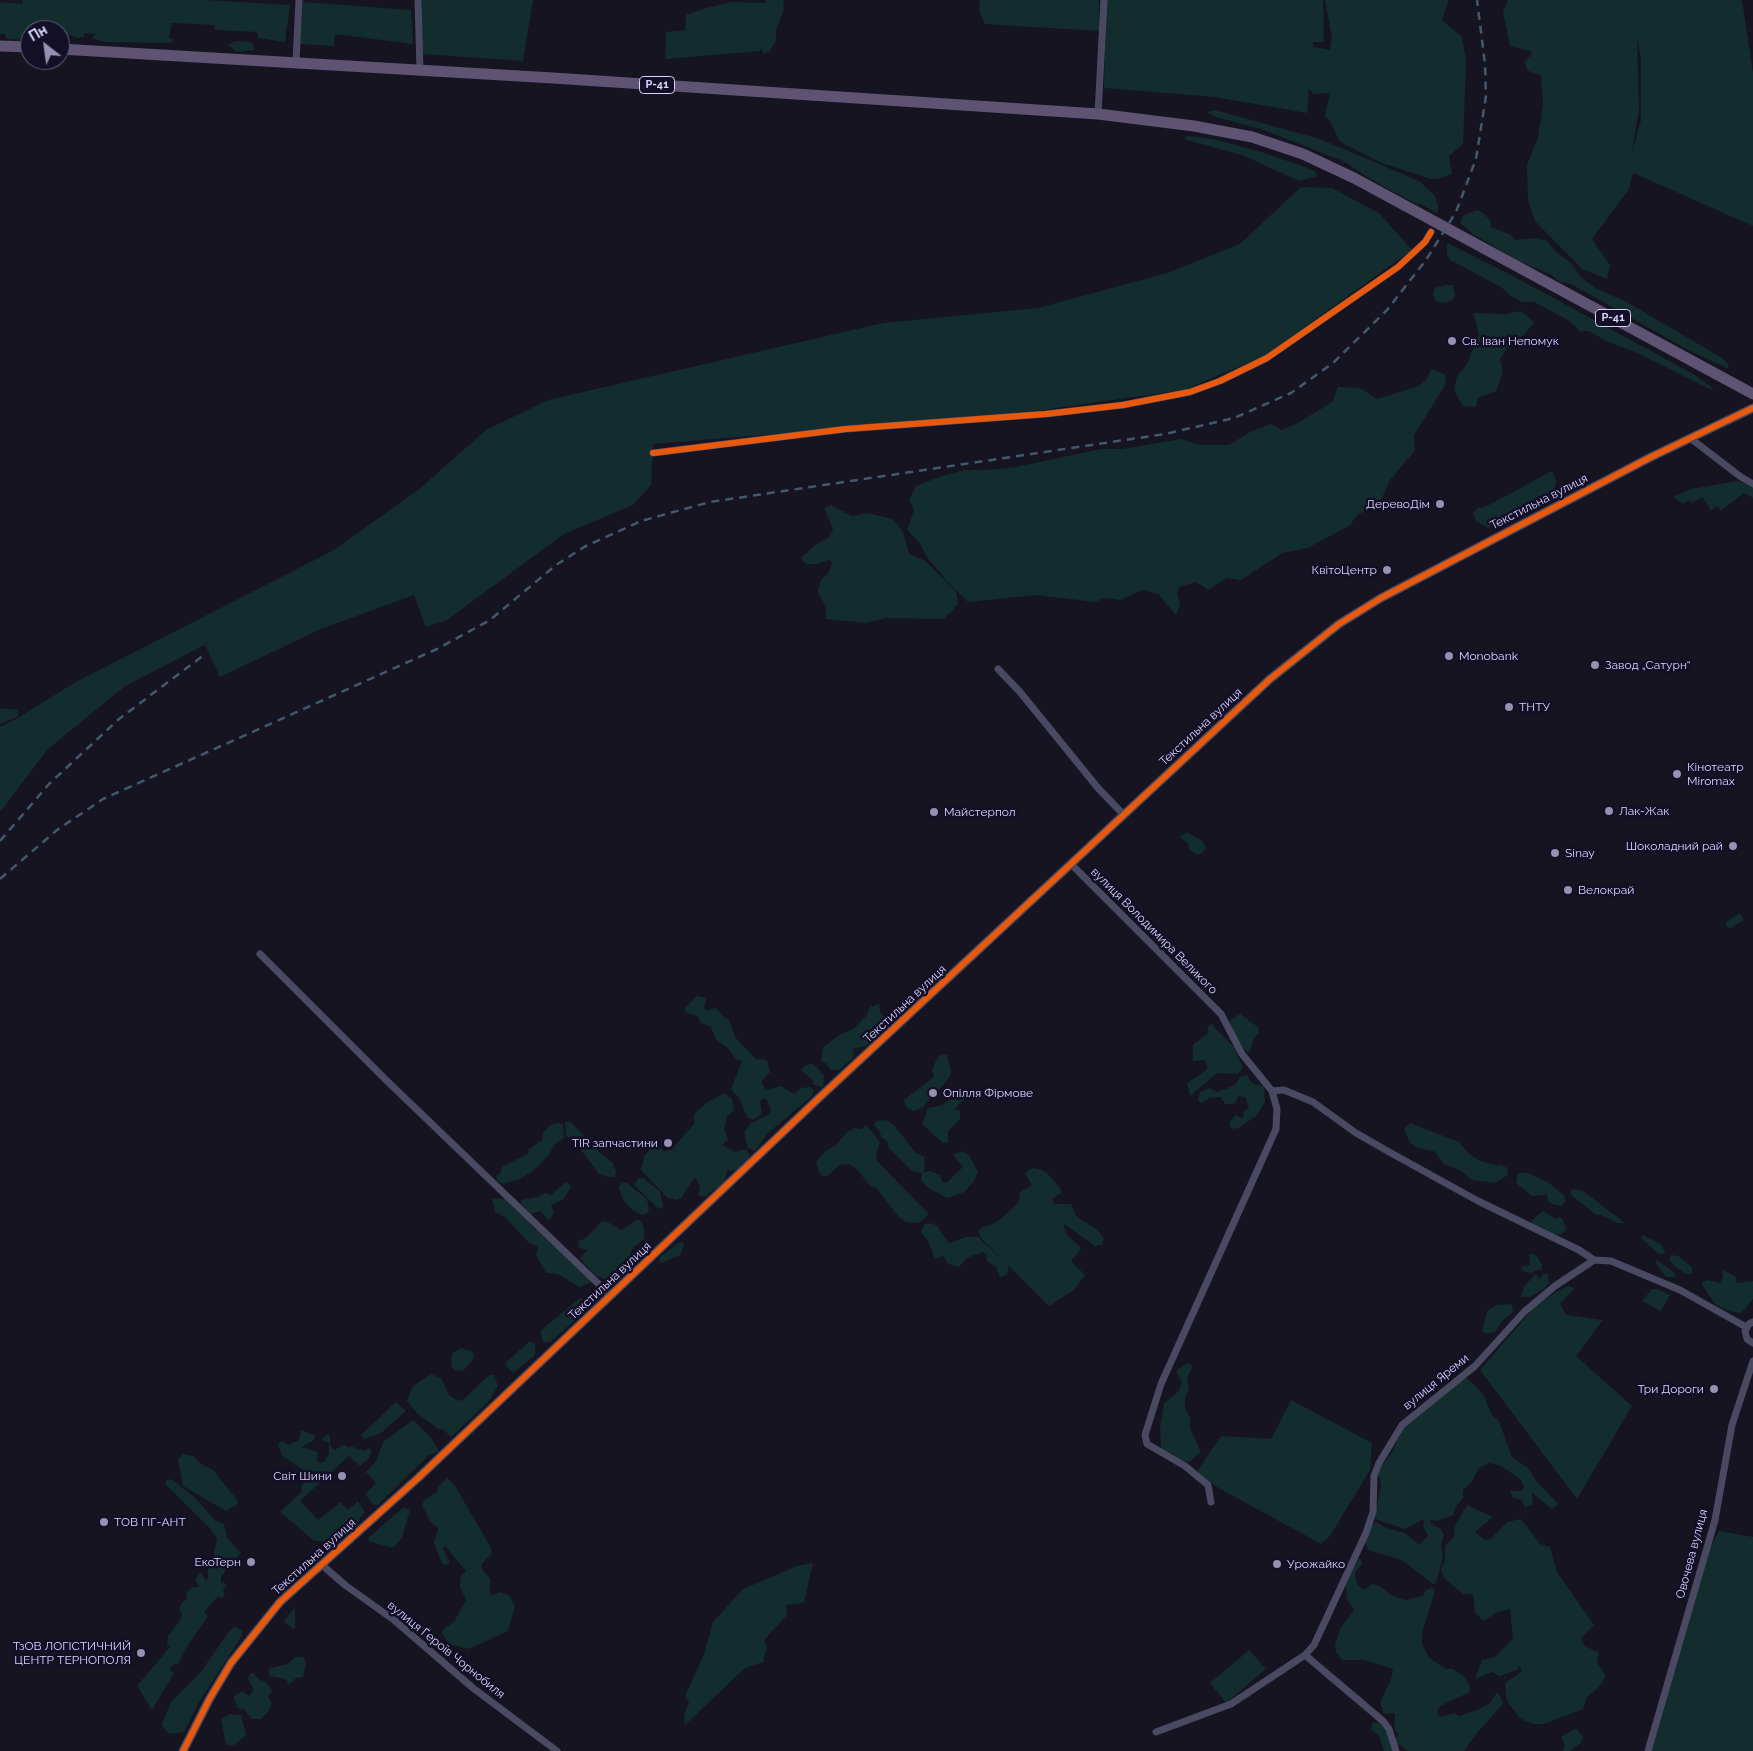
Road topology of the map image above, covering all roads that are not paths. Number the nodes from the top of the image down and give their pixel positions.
1 (299, 0) edge
2 (418, 0) edge
3 (1104, 0) edge
4 (0, 46) edge
5 (20, 47) edge
6 (70, 50) edge
7 (296, 62) junction
8 (420, 70) junction
9 (1098, 114) junction
10 (1431, 232) dead end
11 (1753, 394) edge
12 (1753, 408) edge
13 (1690, 438) junction
14 (652, 453) dead end
15 (1753, 484) edge
16 (998, 669) dead end
17 (1123, 814) junction
18 (1071, 864) junction
19 (260, 954) dead end
20 (1272, 1091) junction
21 (1594, 1260) junction
22 (611, 1296) junction
23 (1753, 1322) edge
24 (1746, 1327) junction
25 (1753, 1343) edge
26 (1753, 1361) edge
27 (1211, 1502) dead end
28 (322, 1565) junction
29 (1305, 1654) junction
30 (1156, 1732) dead end
31 (183, 1751) edge
32 (557, 1751) edge
33 (1396, 1751) edge
34 (1648, 1751) edge

1 - 7 street
2 - 8 street
3 - 9 street
4 - 5 main road
6 - 7 main road, Р-41
7 - 8 main road, Р-41
8 - 9 main road, Р-41
9 - 11 main road, Р-41
10 - 14 street
12 - 13 street, Текстильна вулиця
13 - 15 street
13 - 17 street, Текстильна вулиця
16 - 17 street
17 - 18 street, Текстильна вулиця
18 - 20 street, вулиця Володимира Великого
18 - 22 street, Текстильна вулиця
19 - 22 street
20 - 21 street
20 - 27 street
21 - 24 street
21 - 29 street, вулиця Яреми
22 - 28 street, Текстильна вулиця
23 - 24 street
24 - 25 street
26 - 34 street, Овочева вулиця
28 - 31 street, Текстильна вулиця
28 - 32 street, вулиця Героїв Чорнобиля
29 - 30 street, вулиця Яреми
29 - 33 street

